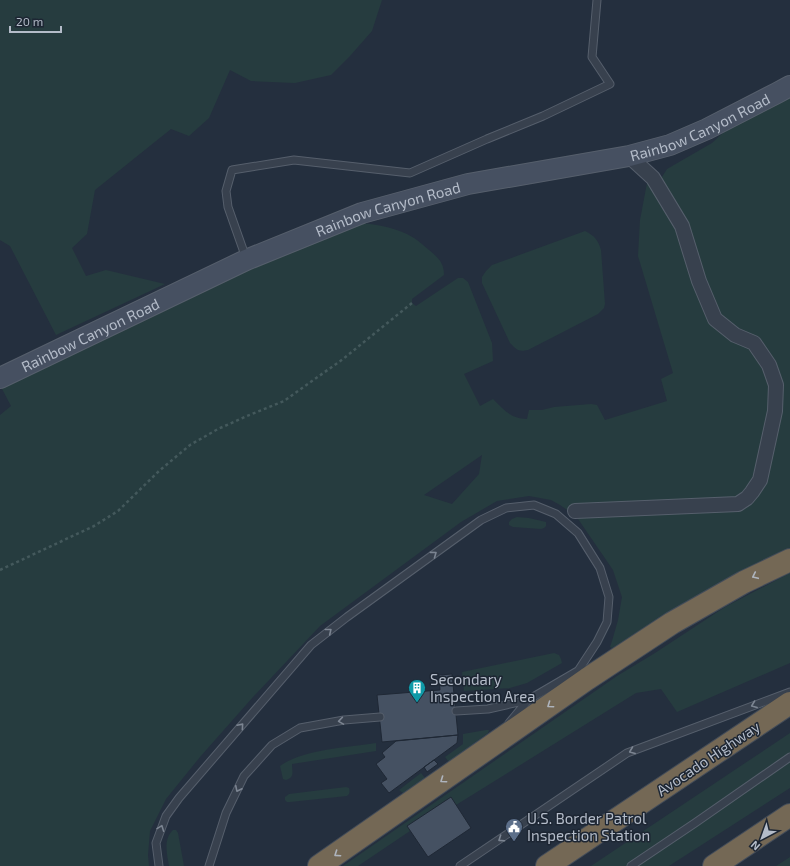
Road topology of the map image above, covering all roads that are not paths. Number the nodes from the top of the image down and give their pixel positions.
1 (598, 0) edge
2 (790, 86) edge
3 (629, 156) junction
4 (246, 260) junction
5 (0, 378) edge
6 (575, 511) dead end
7 (790, 560) edge
8 (672, 623) junction
9 (612, 654) dead end
10 (592, 664) dead end
11 (578, 671) junction
12 (790, 692) edge
13 (528, 700) junction
14 (790, 703) edge
15 (456, 711) dead end
16 (380, 717) dead end
17 (490, 747) junction
18 (790, 757) edge
19 (790, 815) edge
20 (160, 866) edge
21 (209, 866) edge
22 (319, 866) edge
23 (460, 866) edge
24 (547, 866) edge
25 (631, 866) edge
26 (714, 866) edge

1 - 4 lane
2 - 3 main road, Rainbow Canyon Road
3 - 4 main road, Rainbow Canyon Road
3 - 6 street
4 - 5 main road, Rainbow Canyon Road
7 -> 8 highway
8 - 9 lane
8 -> 17 highway
10 - 11 lane
11 - 13 lane
20 -> 11 lane
12 -> 23 lane
13 - 15 lane
13 - 17 lane
14 - 24 highway, Avocado Highway
16 -> 21 lane
17 -> 22 highway
18 - 25 lane
19 - 26 highway

